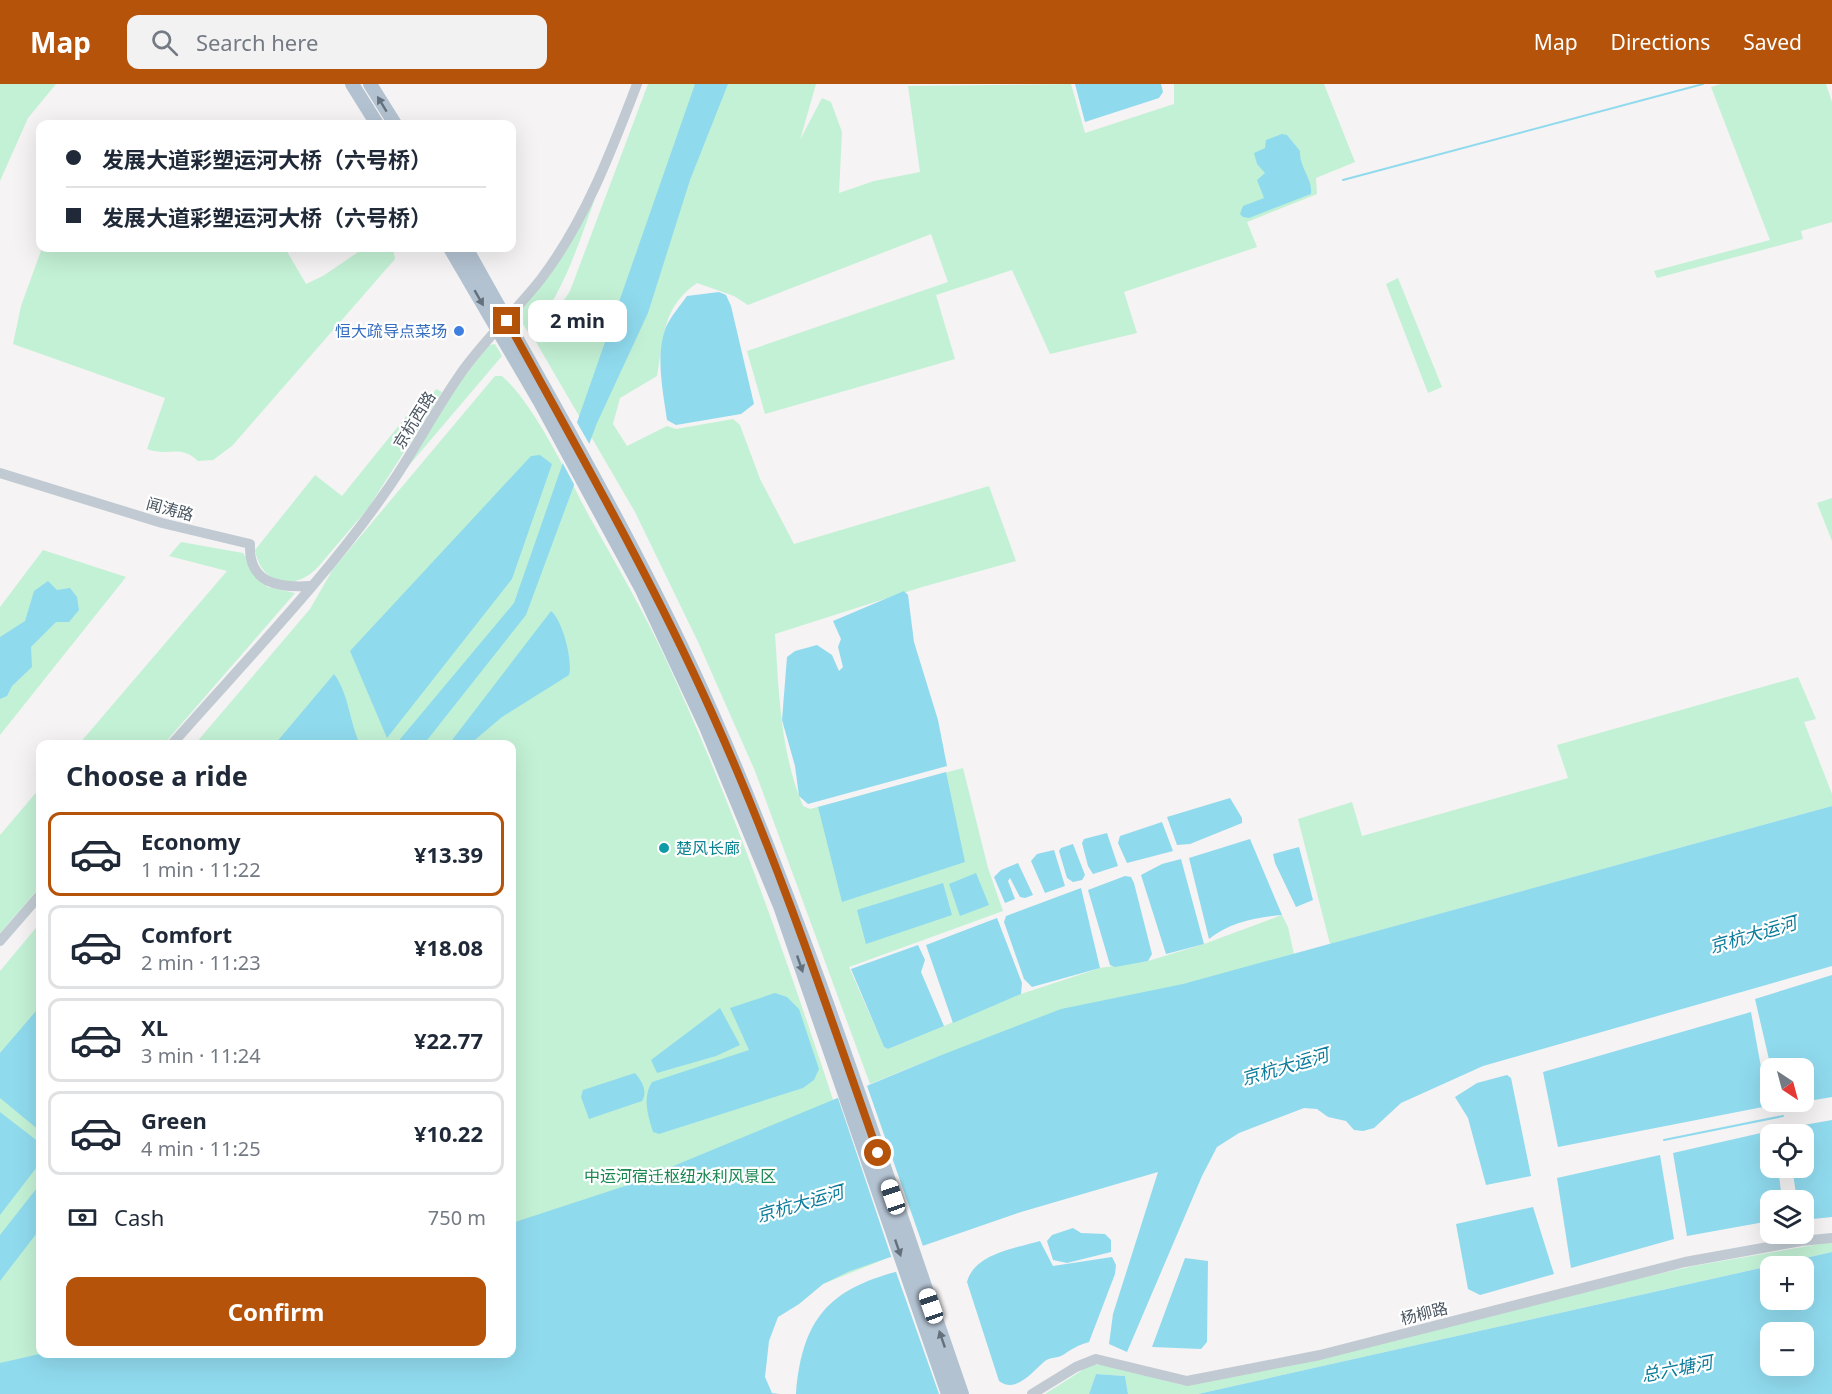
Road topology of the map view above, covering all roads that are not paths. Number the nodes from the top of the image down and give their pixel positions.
1 (352, 84) edge
2 (370, 84) edge
3 (637, 84) edge
4 (374, 120) edge
5 (392, 120) edge
6 (452, 252) edge
7 (468, 252) edge
8 (0, 473) edge
9 (310, 586) junction
10 (175, 740) edge
11 (36, 900) edge
12 (0, 941) edge
13 (1832, 1238) edge
14 (948, 1394) edge
15 (962, 1394) edge
16 (1032, 1394) edge

1 - 4 main road
5 -> 2 main road
3 - 9 street, 京杭西路
6 -> 14 main road
15 -> 7 main road
8 - 9 street, 闻涛路
9 - 10 street, 京杭西路
11 - 12 street
13 - 16 street, 杨柳路

